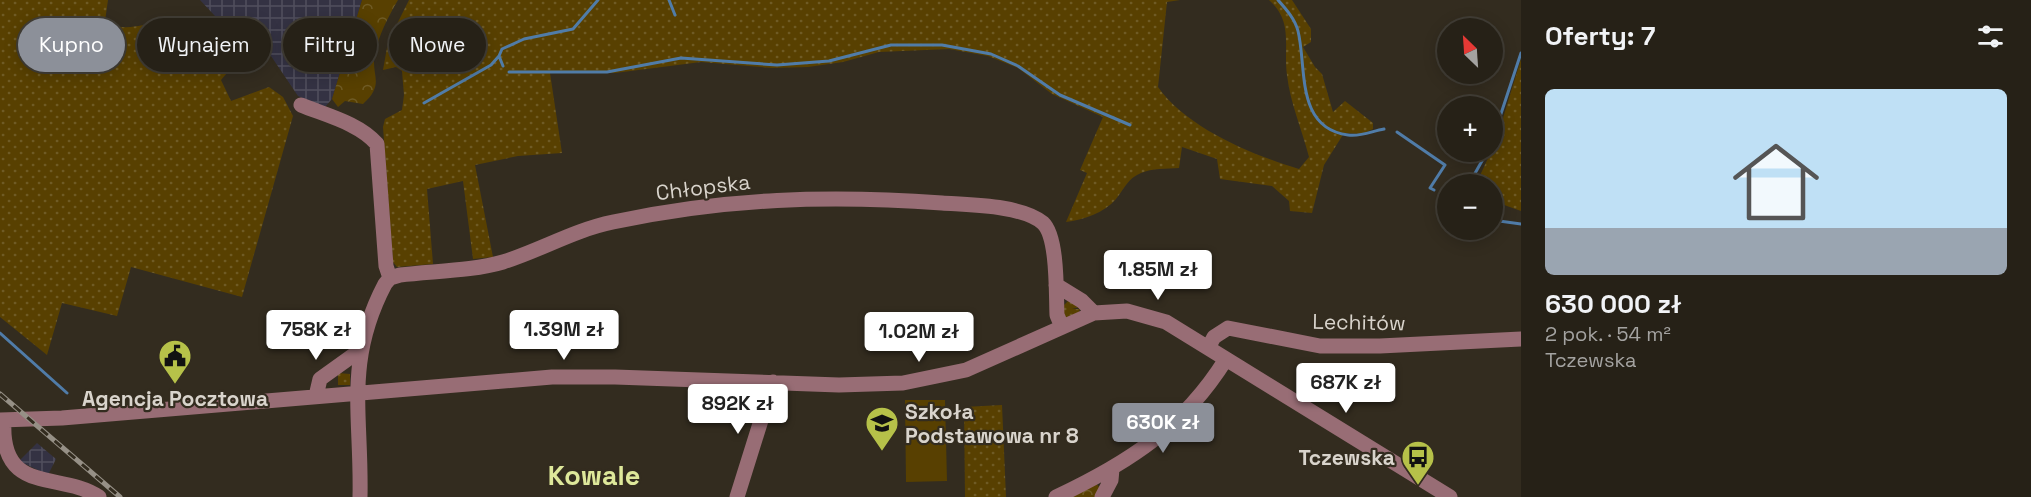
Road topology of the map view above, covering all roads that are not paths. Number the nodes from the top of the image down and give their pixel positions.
1 (300, 105) dead end
2 (390, 278) junction
3 (1056, 285) junction
4 (1094, 314) junction
5 (1062, 327) junction
6 (1521, 339) edge
7 (1208, 348) junction
8 (359, 351) junction
9 (1226, 359) junction
10 (773, 382) junction
11 (356, 392) junction
12 (316, 396) junction
13 (2, 421) edge
14 (1112, 469) junction
15 (99, 497) edge
16 (360, 497) edge
17 (737, 497) edge
18 (1056, 497) edge
19 (1102, 497) edge
20 (1450, 497) edge

1 - 2 street
2 - 3 street, Chłopska
2 - 8 street
3 - 4 street
3 - 5 street, Chłopska
4 - 5 street
4 - 7 street
5 - 10 street
6 - 7 street, Lechitów
7 - 9 street
8 - 11 street
8 - 12 street
9 - 14 street
9 - 20 street
10 - 11 street
10 - 17 street
11 - 12 street
11 - 16 street
12 - 13 street
13 - 15 street
14 - 18 street
14 - 19 street

